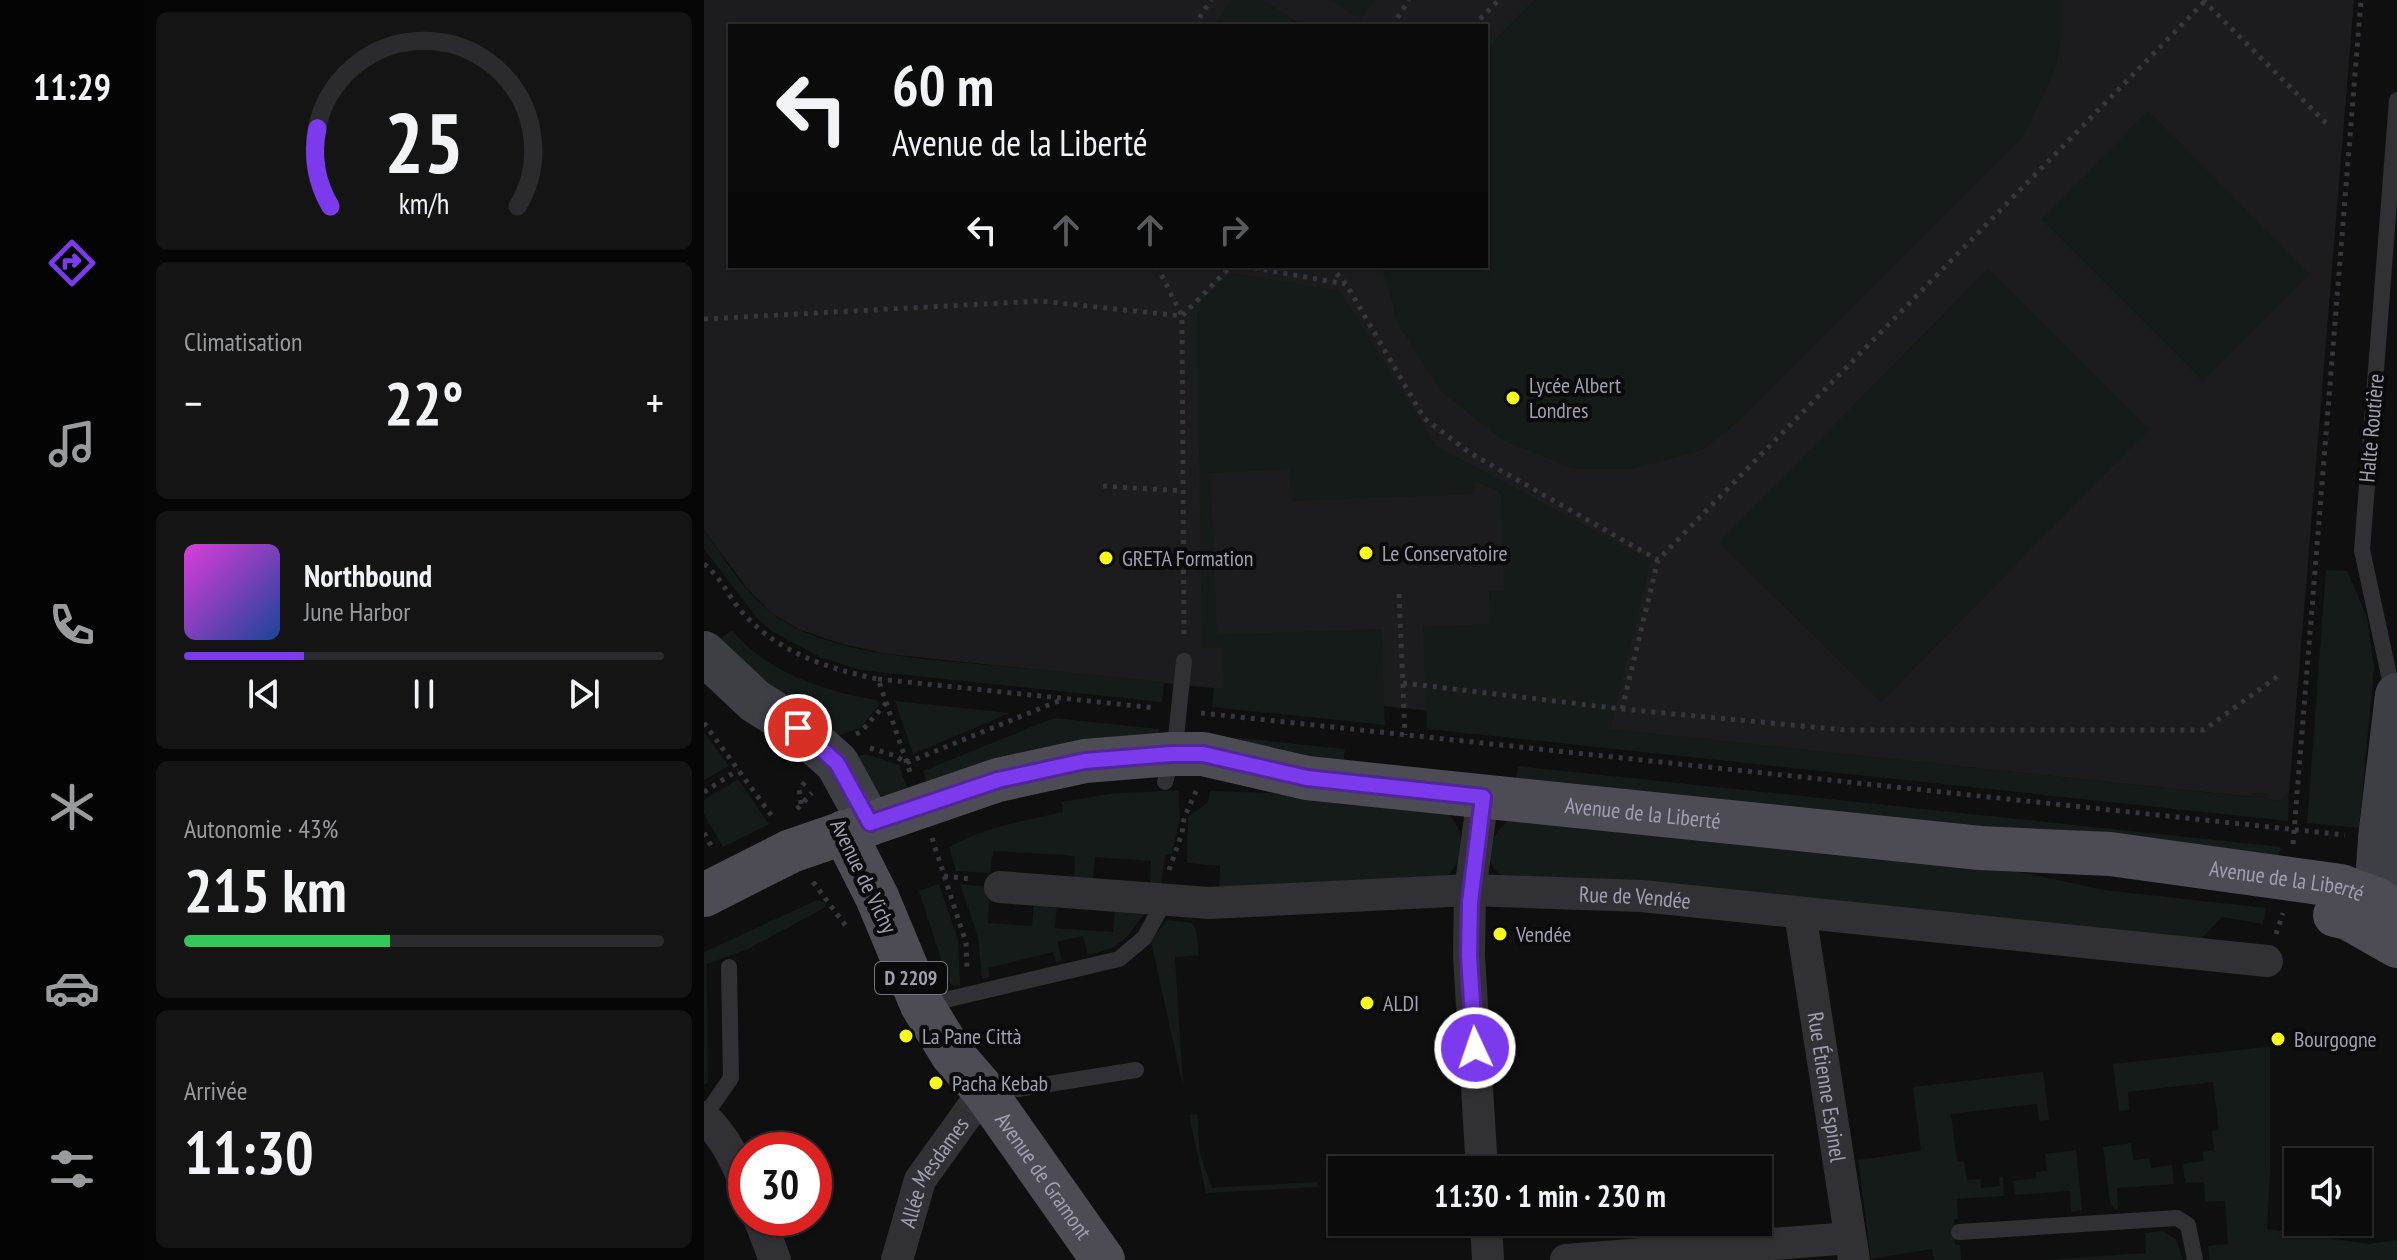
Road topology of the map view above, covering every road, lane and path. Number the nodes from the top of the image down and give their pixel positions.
1 (1211, 0) edge
2 (1409, 0) edge
3 (1499, 0) edge
4 (2361, 0) edge
5 (2205, 1) edge
6 (1195, 24) edge
7 (1393, 24) edge
8 (1475, 24) edge
9 (2397, 100) edge
10 (2329, 126) dead end
11 (1158, 268) edge
12 (1229, 268) edge
13 (1255, 268) edge
14 (1332, 268) edge
15 (1346, 284) junction
16 (1182, 316) junction
17 (704, 319) edge
18 (1103, 486) dead end
19 (1183, 491) junction
20 (1658, 560) junction
21 (704, 564) edge
22 (1399, 594) dead end
23 (704, 653) edge
24 (1184, 661) joint
25 (2278, 676) dead end
26 (878, 679) junction
27 (1403, 683) junction
28 (704, 686) edge
29 (2397, 695) edge
30 (1064, 699) junction
31 (2396, 704) edge
32 (1622, 709) junction
33 (1179, 711) junction
34 (704, 723) edge
35 (1405, 735) junction
36 (906, 763) junction
37 (738, 770) junction
38 (828, 773) junction
39 (1173, 784) junction
40 (704, 792) edge
41 (1483, 797) junction
42 (790, 816) dead end
43 (924, 816) junction
44 (780, 827) dead end
45 (704, 833) edge
46 (862, 839) junction
47 (1980, 848) junction
48 (711, 876) edge
49 (1000, 887) dead end
50 (1470, 890) junction
51 (1166, 899) junction
52 (2286, 904) junction
53 (1800, 913) junction
54 (704, 916) edge
55 (2380, 916) edge
56 (2397, 946) edge
57 (2267, 961) joint
58 (729, 967) dead end
59 (945, 1001) junction
60 (1136, 1070) dead end
61 (1001, 1090) junction
62 (704, 1117) edge
63 (728, 1144) edge
64 (1481, 1156) edge
65 (1959, 1232) dead end
66 (766, 1236) edge
67 (1487, 1236) edge
68 (1852, 1249) edge
69 (775, 1260) edge
70 (897, 1260) edge
71 (1103, 1260) edge
72 (1488, 1260) edge
73 (1566, 1260) edge
74 (2195, 1260) edge

1 - 6 path
2 - 7 path
3 - 8 path
4 - 35 path
5 - 10 path
5 - 20 path
9 - 31 lane, Halte Routière
11 - 16 path
12 - 16 path
13 - 15 path
14 - 15 path
15 - 20 path
16 - 17 path
16 - 19 path
18 - 19 path
19 - 24 path
20 - 32 path
21 - 26 path
22 - 27 path
23 - 38 main road, Avenue de Vichy / D 2209
24 - 33 lane
25 - 32 path
26 - 30 path
26 - 36 path
27 - 32 path
27 - 35 path
28 - 38 main road, Avenue de Vichy / D 2209
29 - 31 main road
30 - 33 path
30 - 36 path
31 - 55 main road
33 - 35 path
33 - 39 lane
34 - 37 path
36 - 38 path
36 - 43 path
37 - 40 path
37 - 44 path
38 - 42 path
38 - 46 main road, Avenue de Vichy / D 2209
39 - 41 main road, Avenue de la Liberté
39 - 43 main road, Avenue de la Liberté
39 - 51 path
41 - 47 main road, Avenue de la Liberté
41 - 50 street
43 - 46 main road, Avenue de la Liberté
43 - 59 path
45 - 48 path
46 - 48 main road, Avenue de la Liberté
46 - 54 main road, Avenue de la Liberté
46 - 59 main road, Avenue de Vichy / D 2209
47 - 52 main road, Avenue de la Liberté
47 - 55 main road, Avenue de la Liberté
49 - 51 street, Rue de Vendée
50 - 51 street, Rue de Vendée
50 - 53 street, Rue de Vendée
50 - 64 street
51 - 59 lane
52 - 55 main road, Avenue de la Liberté
52 - 57 path
53 - 57 street, Rue de Vendée
53 - 68 street, Rue Étienne Espinel
55 - 56 main road, Avenue de la Liberté
58 - 62 lane
59 - 61 main road, Avenue de Vichy / D 2209
60 - 61 lane
61 - 70 street, Allée Mesdames
61 - 71 main road, Avenue de Gramont / D 2209
62 - 63 street
65 - 74 lane
66 - 69 street
67 - 72 street
68 - 73 street

